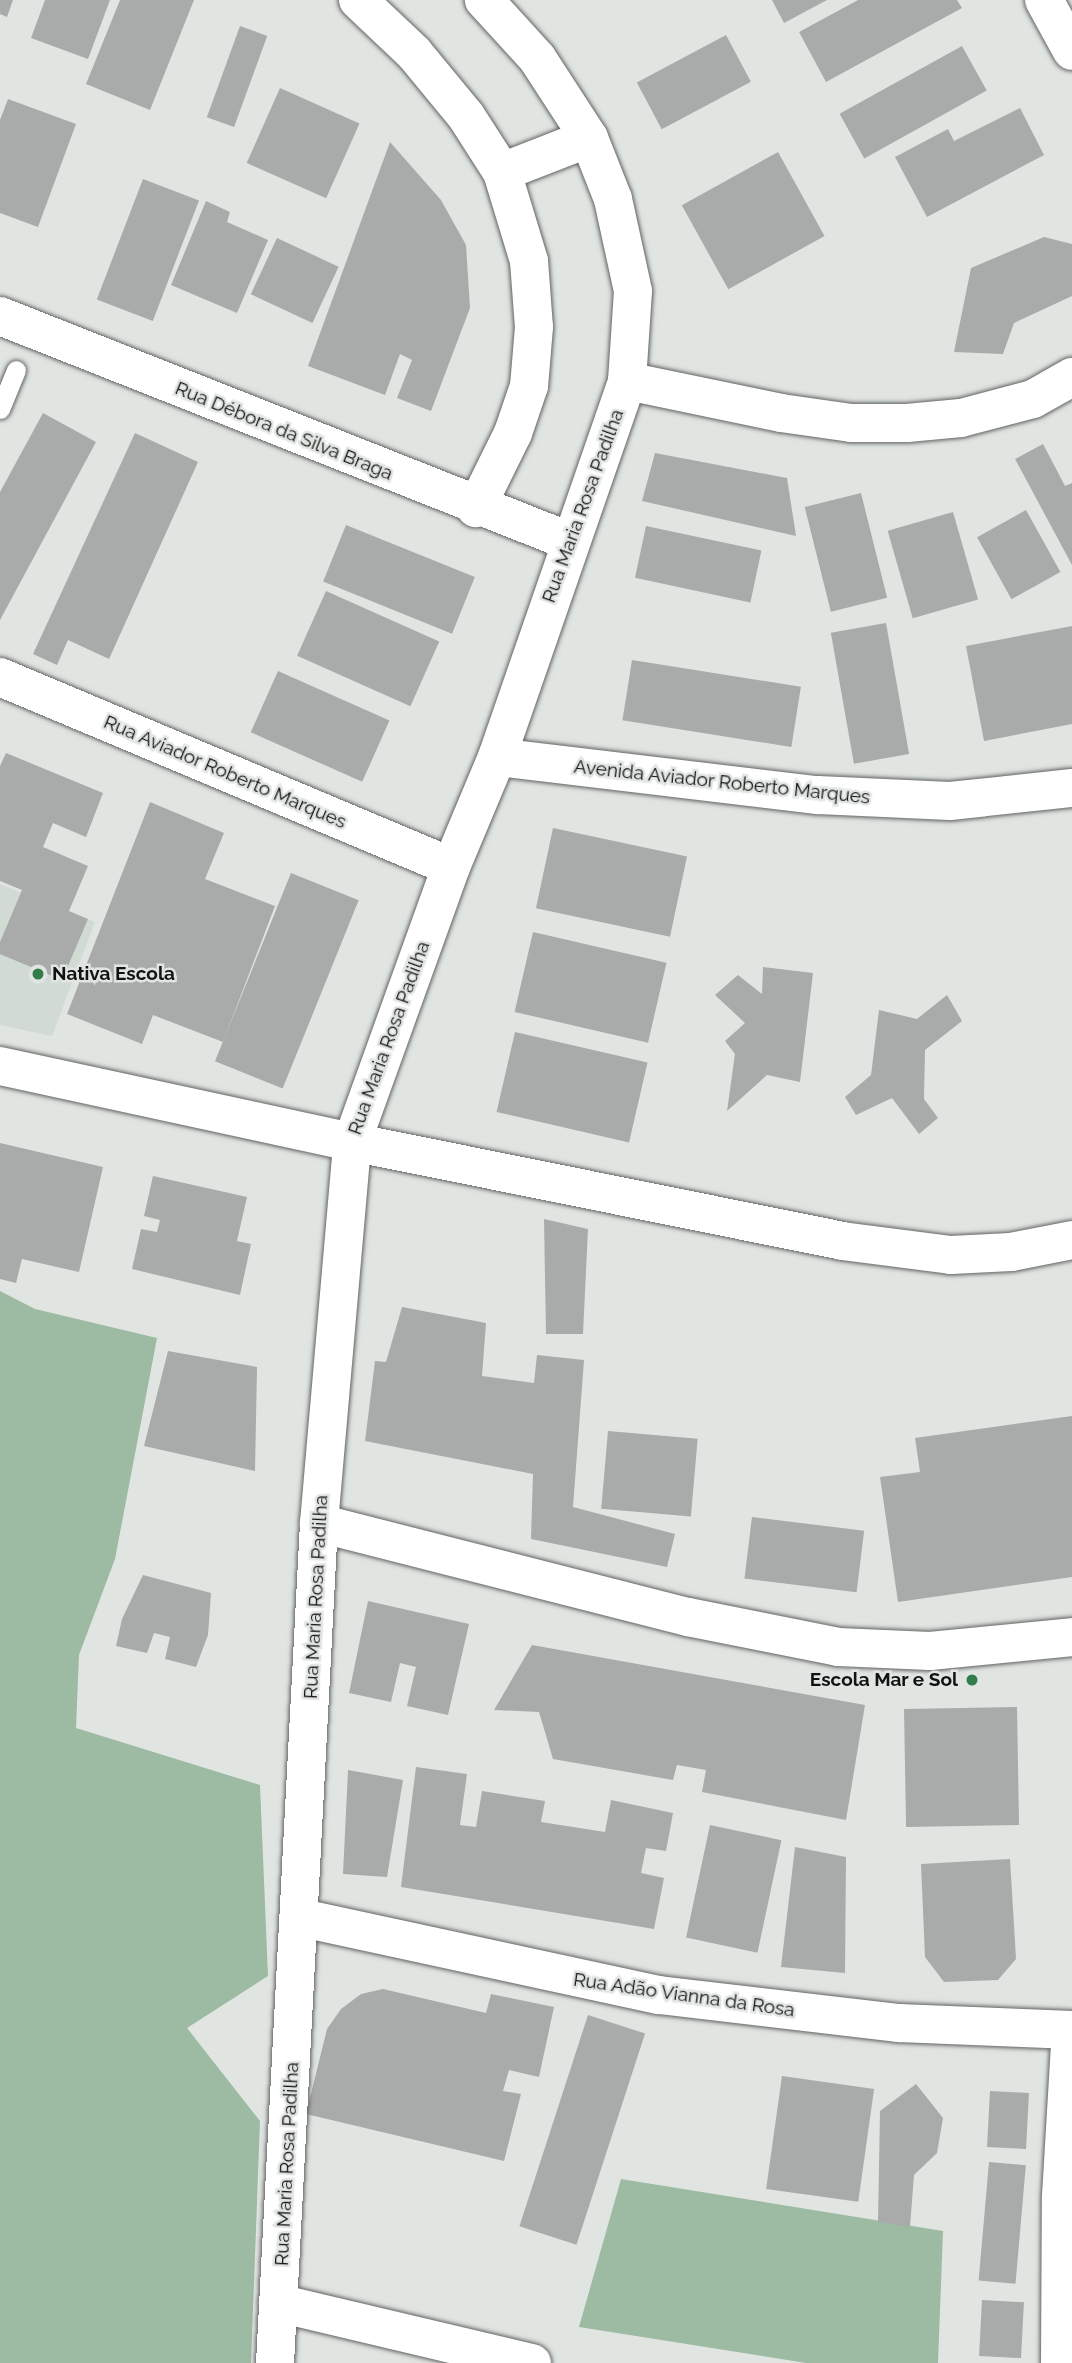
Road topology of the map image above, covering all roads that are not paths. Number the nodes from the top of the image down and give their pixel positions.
1 (358, 0) edge
2 (484, 0) edge
3 (1044, 0) edge
4 (1072, 51) edge
5 (589, 138) junction
6 (502, 172) junction
7 (0, 316) edge
8 (16, 370) dead end
9 (1072, 377) edge
10 (627, 381) junction
11 (0, 409) edge
12 (476, 508) junction
13 (569, 541) junction
14 (0, 677) edge
15 (497, 757) junction
16 (1072, 788) edge
17 (451, 867) junction
18 (0, 1066) edge
19 (352, 1142) junction
20 (1072, 1240) edge
21 (318, 1523) junction
22 (1072, 1637) edge
23 (302, 1918) junction
24 (1072, 2030) edge
25 (278, 2304) junction
26 (275, 2363) edge
27 (532, 2363) edge
28 (1060, 2363) edge

1 - 6 street
2 - 5 street, Rua Maria Rosa Padilha
3 - 4 street
5 - 6 street
5 - 10 street, Rua Maria Rosa Padilha
6 - 12 street
7 - 12 street, Rua Débora da Silva Braga
8 - 11 lane
9 - 10 street
10 - 13 street, Rua Maria Rosa Padilha
12 - 13 street, Rua Débora da Silva Braga
13 - 15 street, Rua Maria Rosa Padilha
14 - 17 street, Rua Aviador Roberto Marques
15 - 16 street, Avenida Aviador Roberto Marques
15 - 17 street, Rua Maria Rosa Padilha
17 - 19 street, Rua Maria Rosa Padilha
18 - 19 street
19 - 20 street
19 - 21 street, Rua Maria Rosa Padilha
21 - 22 street
21 - 23 street, Rua Maria Rosa Padilha
23 - 24 street, Rua Adão Vianna da Rosa
23 - 25 street, Rua Maria Rosa Padilha
24 - 28 street
25 - 26 street, Rua Maria Rosa Padilha
25 - 27 street

